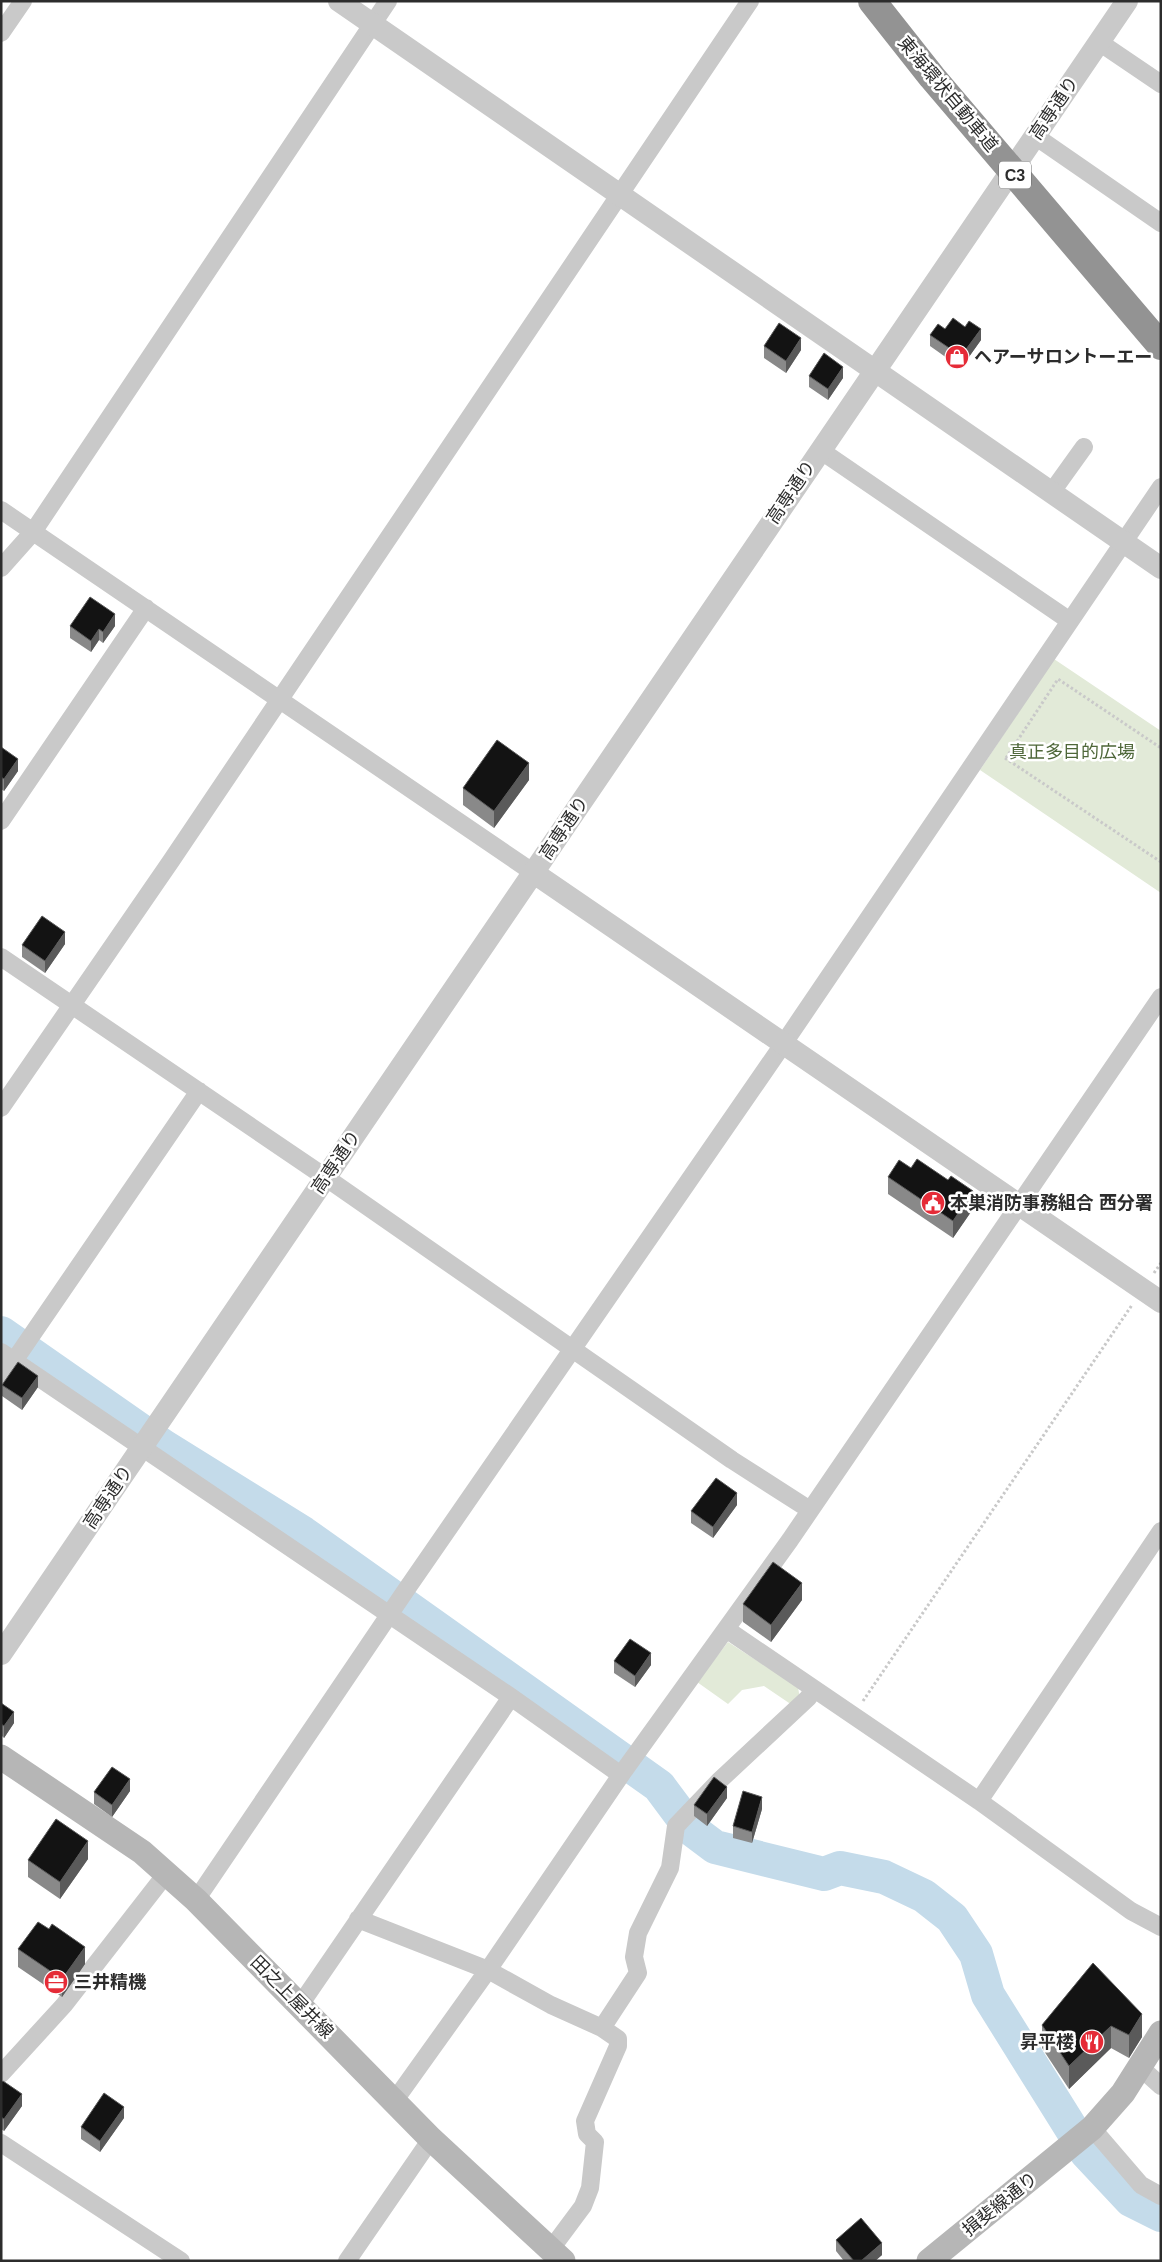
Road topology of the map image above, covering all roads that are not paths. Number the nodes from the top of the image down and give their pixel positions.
1 (23, 1) edge
2 (339, 1) edge
3 (388, 1) edge
4 (750, 1) edge
5 (872, 1) edge
6 (1127, 1) edge
7 (372, 24) junction
8 (1, 33) edge
9 (1099, 42) junction
10 (1161, 84) edge
11 (1035, 136) junction
12 (619, 195) junction
13 (1161, 223) edge
14 (1161, 346) edge
15 (873, 371) junction
16 (1084, 447) dead end
17 (820, 450) junction
18 (1161, 487) edge
19 (1051, 493) junction
20 (1, 510) edge
21 (33, 532) junction
22 (1123, 543) junction
23 (1, 568) edge
24 (1161, 568) edge
25 (146, 608) junction
26 (1070, 621) junction
27 (280, 700) junction
28 (1, 821) edge
29 (534, 872) junction
30 (1, 958) edge
31 (1161, 997) edge
32 (73, 1006) junction
33 (784, 1043) junction
34 (199, 1092) junction
35 (1, 1108) edge
36 (325, 1177) junction
37 (1020, 1205) junction
38 (1152, 1296) edge
39 (574, 1349) junction
40 (8, 1356) edge
41 (1, 1380) edge
42 (142, 1446) junction
43 (810, 1510) junction
44 (1161, 1531) edge
45 (390, 1614) junction
46 (726, 1629) junction
47 (1, 1654) edge
48 (814, 1689) junction
49 (512, 1697) junction
50 (1, 1757) edge
51 (626, 1768) junction
52 (979, 1801) junction
53 (166, 1874) junction
54 (196, 1900) junction
55 (358, 1919) junction
56 (1161, 1927) edge
57 (488, 1970) junction
58 (300, 2005) junction
59 (602, 2028) junction
60 (1161, 2033) edge
61 (1141, 2068) junction
62 (1, 2074) edge
63 (1161, 2086) edge
64 (395, 2100) junction
65 (1092, 2128) junction
66 (431, 2139) junction
67 (1, 2143) edge
68 (1161, 2196) edge
69 (557, 2255) edge
70 (181, 2261) edge
71 (347, 2261) edge
72 (929, 2261) edge

1 - 8 street
2 - 7 street
3 - 7 street
4 - 12 street
5 - 14 highway, 東海環状自動車道 / C3, bridge
6 - 9 street, 高専通り
7 - 12 street
7 - 21 street
9 - 10 street
9 - 11 street, 高専通り
11 - 13 street
11 - 15 street, 高専通り
12 - 15 street
12 - 27 street
15 - 17 street, 高専通り
15 - 19 street
16 - 19 street
17 - 26 street
17 - 29 street, 高専通り
18 - 22 street
19 - 22 street
20 - 21 street
21 - 23 street
21 - 25 street
22 - 24 street
22 - 26 street
25 - 27 street
25 - 28 street
26 - 33 street
27 - 29 street
27 - 32 street
29 - 33 street
29 - 36 street, 高専通り
30 - 32 street
31 - 37 street
32 - 34 street
32 - 35 street
33 - 37 street
33 - 39 street
34 - 36 street
34 - 40 street
36 - 39 street
36 - 42 street, 高専通り
37 - 38 street
37 - 43 street
39 - 43 street
39 - 45 street
40 - 41 street
40 - 42 street
42 - 45 street
42 - 47 street, 高専通り
43 - 46 street
44 - 52 street
45 - 49 street
45 - 54 street
46 - 48 street
46 - 51 street
48 - 52 street
48 - 59 street
49 - 51 street
49 - 55 street
50 - 53 main road, 田之上屋井線
51 - 57 street
52 - 56 street
53 - 54 main road, 田之上屋井線
53 - 62 street
54 - 58 main road, 田之上屋井線
55 - 57 street
55 - 58 street
57 - 59 street
57 - 64 street
58 - 64 main road, 田之上屋井線
59 - 69 street
60 - 61 main road
61 - 63 street
61 - 65 main road
64 - 66 main road, 田之上屋井線
65 - 68 street
65 - 72 main road, 揖斐線通り
66 - 69 main road, 田之上屋井線
66 - 71 street
67 - 70 street

